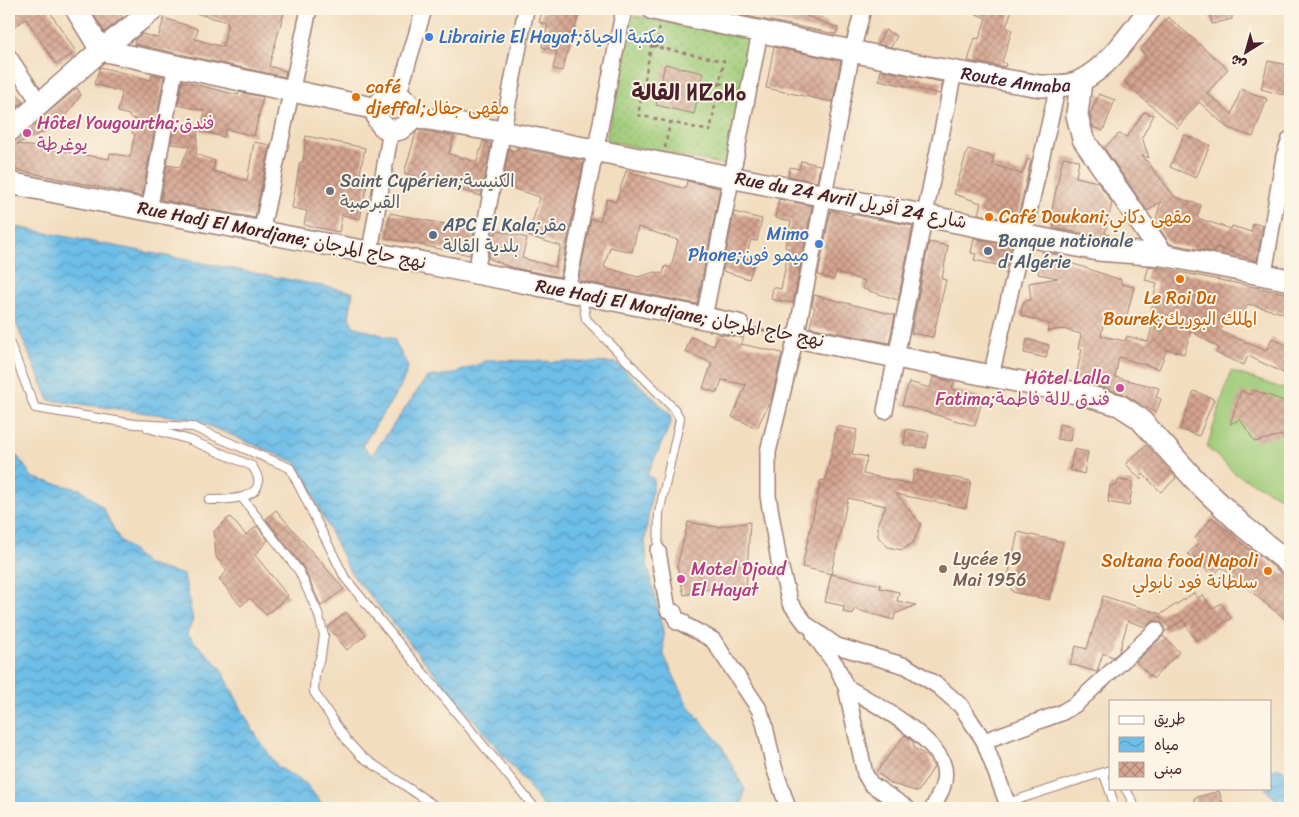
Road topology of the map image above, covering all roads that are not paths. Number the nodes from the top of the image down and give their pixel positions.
1 (76, 9) edge
2 (154, 9) edge
3 (308, 9) edge
4 (424, 9) edge
5 (526, 9) edge
6 (624, 9) edge
7 (653, 9) edge
8 (863, 9) edge
9 (1150, 9) edge
10 (760, 32) junction
11 (101, 50) junction
12 (852, 52) junction
13 (9, 57) edge
14 (176, 64) junction
15 (954, 72) junction
16 (1081, 81) junction
17 (1058, 86) junction
18 (290, 92) junction
19 (398, 96) junction
20 (39, 102) junction
21 (377, 109) junction
22 (412, 116) junction
23 (391, 130) junction
24 (9, 131) edge
25 (503, 132) junction
26 (1290, 139) edge
27 (594, 151) junction
28 (732, 177) junction
29 (9, 183) edge
30 (823, 194) junction
31 (149, 211) junction
32 (924, 214) junction
33 (261, 233) junction
34 (1025, 234) junction
35 (370, 251) junction
36 (1163, 256) junction
37 (476, 272) junction
38 (1264, 274) junction
39 (1290, 280) edge
40 (575, 292) junction
41 (704, 318) junction
42 (738, 325) road end
43 (796, 337) junction
44 (9, 341) edge
45 (896, 357) junction
46 (991, 376) junction
47 (885, 411) dead end
48 (135, 424) junction
49 (242, 499) junction
50 (209, 500) dead end
51 (658, 551) joint
52 (1290, 564) edge
53 (806, 624) junction
54 (1156, 630) dead end
55 (846, 687) junction
56 (984, 741) junction
57 (1107, 771) edge
58 (1111, 790) edge
59 (1126, 790) edge
60 (1008, 806) edge
61 (438, 808) edge
62 (535, 808) edge
63 (788, 808) edge
64 (907, 808) edge
65 (933, 808) edge
66 (1113, 808) edge
67 (1134, 808) edge

1 - 11 street
2 - 11 street
3 - 18 street
4 - 19 street
5 - 25 street
6 - 27 street
7 - 10 street, Route Annaba
8 - 12 street
9 - 16 street, Route Annaba
10 - 12 street, Route Annaba
10 - 28 street
11 - 14 street
11 - 20 street
12 - 15 street, Route Annaba
12 - 30 street
13 - 20 street
14 - 18 street
14 - 31 street
15 - 17 street, Route Annaba
15 - 32 street
16 - 17 street, Route Annaba
16 - 36 street
17 - 34 street
18 - 21 street
18 - 33 street
19 - 21 street
19 - 22 street
20 - 24 street
21 - 23 street
22 - 23 street
22 - 25 street, Rue du 24 Avril شارع 24 أفريل
23 - 35 street
25 - 27 street, Rue du 24 Avril شارع 24 أفريل
25 - 37 street
26 - 38 street
27 - 28 street, Rue du 24 Avril شارع 24 أفريل
27 - 40 street
28 - 30 street, Rue du 24 Avril شارع 24 أفريل
28 - 41 street
29 - 31 street, Rue Hadj El Mordjane; نهج حاج المرجان
30 - 32 street, Rue du 24 Avril شارع 24 أفريل
30 - 43 street
31 - 33 street, Rue Hadj El Mordjane; نهج حاج المرجان
32 - 34 street, Rue du 24 Avril شارع 24 أفريل
32 - 45 street
33 - 35 street, Rue Hadj El Mordjane; نهج حاج المرجان
34 - 36 street, Rue du 24 Avril شارع 24 أفريل
34 - 46 street
35 - 37 street, Rue Hadj El Mordjane; نهج حاج المرجان
36 - 38 street, Rue du 24 Avril شارع 24 أفريل
37 - 40 street, Rue Hadj El Mordjane; نهج حاج المرجان
38 - 39 street, Rue du 24 Avril شارع 24 أفريل
40 - 41 street, Rue Hadj El Mordjane; نهج حاج المرجان
40 - 51 lane
41 - 42 street, Rue Hadj El Mordjane; نهج حاج المرجان
43 - 45 street, Rue Hadj El Mordjane; نهج حاج المرجان
43 - 53 street
44 - 48 lane
45 - 46 street, Rue Hadj El Mordjane; نهج حاج المرجان
45 - 47 street
46 - 52 street, Rue Hadj El Mordjane; نهج حاج المرجان
48 - 49 lane
48 - 62 lane
49 - 50 lane
49 - 61 lane
51 - 63 street
53 - 55 street
53 - 56 street
54 - 56 street
55 - 64 street
55 - 65 street
56 - 60 street
57 - 60 lane
58 - 66 lane
59 - 67 lane

